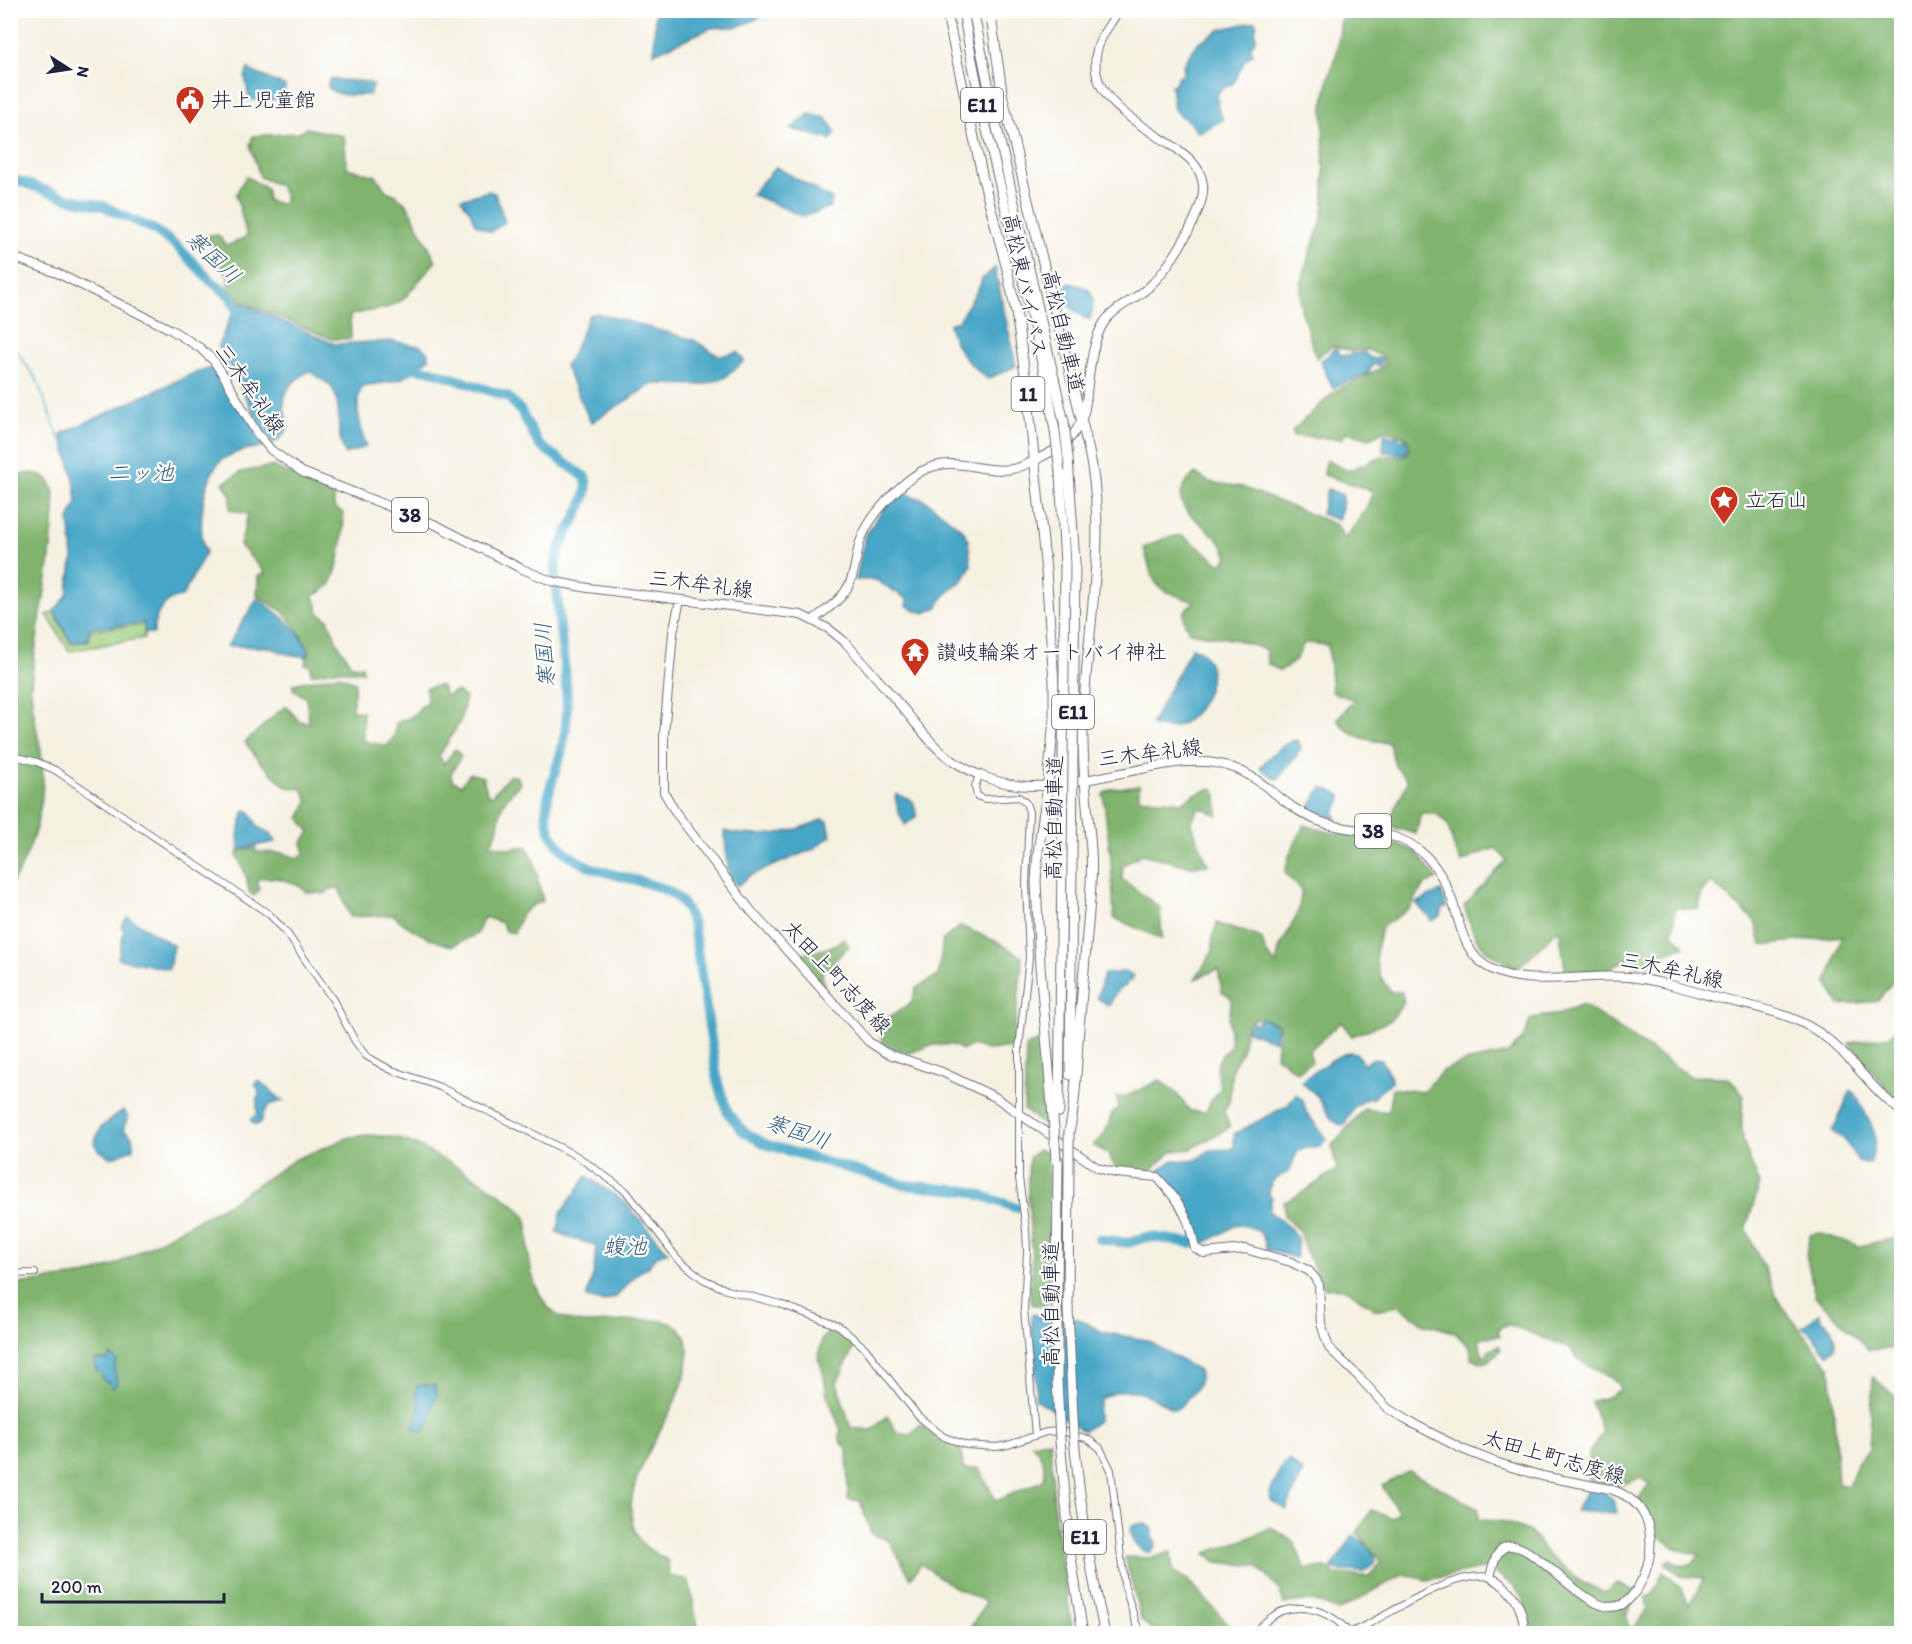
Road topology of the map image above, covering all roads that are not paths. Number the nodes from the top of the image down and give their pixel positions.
1 (946, 10) edge
2 (963, 10) edge
3 (973, 10) edge
4 (990, 10) edge
5 (1119, 10) edge
6 (10, 256) edge
7 (1082, 421) junction
8 (1035, 460) junction
9 (1070, 564) junction
10 (680, 600) junction
11 (813, 620) junction
12 (10, 755) edge
13 (979, 775) junction
14 (1084, 780) junction
15 (1048, 785) junction
16 (1067, 861) junction
17 (1902, 1112) edge
18 (1019, 1113) junction
19 (1056, 1129) junction
20 (1069, 1132) junction
21 (35, 1273) dead end
22 (10, 1274) edge
23 (1035, 1435) junction
24 (1490, 1577) junction
25 (1350, 1633) edge
26 (1083, 1634) edge
27 (1105, 1634) edge
28 (1142, 1634) edge
29 (1252, 1634) edge
30 (1524, 1634) edge

1 - 8 highway, 高松東バイパス / 11
2 - 9 highway, 高松自動車道 / E11, bridge
3 - 9 highway, 高松自動車道 / E11, bridge
4 - 7 highway, 高松東バイパス / 11
5 - 7 main road
6 - 10 main road, 三木牟礼線 / 38
7 - 8 main road
7 - 14 highway, 高松東バイパス / 11
8 - 11 main road
8 - 15 highway, 高松東バイパス / 11
9 - 16 highway, 高松自動車道 / E11, bridge
10 - 11 main road, 三木牟礼線 / 38
10 - 18 main road, 太田上町志度線
11 - 13 main road, 三木牟礼線 / 38
12 - 23 street
13 - 15 main road, 三木牟礼線 / 38
13 - 18 street
14 - 15 main road, 三木牟礼線 / 38
14 - 17 main road, 三木牟礼線 / 38
14 - 20 highway, 高松東バイパス
15 - 19 highway, 高松東バイパス
16 - 19 highway, 高松自動車道 / E11
16 - 20 highway, 高松自動車道 / E11
18 - 23 street
18 - 24 main road, 太田上町志度線
19 - 26 highway, 高松自動車道 / E11, bridge
20 - 27 highway, 高松自動車道 / E11, bridge
21 - 22 street
23 - 28 street
24 - 25 street
24 - 30 main road
25 - 29 street

